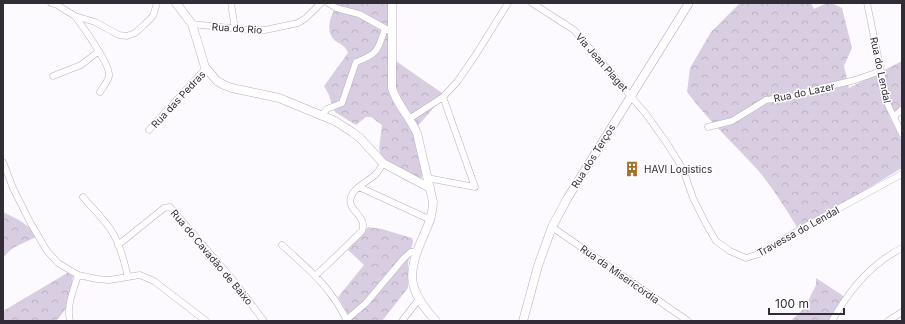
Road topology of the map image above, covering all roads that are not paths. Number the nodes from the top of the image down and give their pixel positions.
1 (50, 3) edge
2 (157, 3) edge
3 (176, 3) edge
4 (230, 3) edge
5 (321, 3) edge
6 (328, 3) edge
7 (392, 3) edge
8 (508, 3) edge
9 (532, 3) edge
10 (689, 3) edge
11 (867, 3) edge
12 (75, 16) junction
13 (192, 24) junction
14 (384, 28) junction
15 (235, 29) junction
16 (392, 33) junction
17 (99, 51) junction
18 (206, 68) junction
19 (881, 71) junction
20 (53, 76) dead end
21 (100, 92) dead end
22 (631, 96) junction
23 (443, 97) junction
24 (902, 108) edge
25 (321, 116) junction
26 (894, 117) junction
27 (409, 119) junction
28 (708, 127) dead end
29 (149, 130) dead end
30 (902, 134) edge
31 (3, 162) edge
32 (383, 163) junction
33 (902, 174) edge
34 (427, 178) junction
35 (359, 187) junction
36 (430, 188) junction
37 (83, 197) dead end
38 (431, 220) junction
39 (552, 227) junction
40 (118, 245) junction
41 (282, 245) dead end
42 (902, 248) edge
43 (417, 251) junction
44 (78, 275) junction
45 (128, 276) junction
46 (315, 276) junction
47 (419, 299) junction
48 (902, 312) edge
49 (346, 320) edge
50 (70, 321) edge
51 (206, 321) edge
52 (264, 321) edge
53 (402, 321) edge
54 (436, 321) edge
55 (524, 321) edge
56 (688, 321) edge
57 (832, 321) edge
58 (888, 321) edge

1 - 12 street
2 - 12 street
3 - 13 street
4 - 15 street
5 - 15 street, Rua do Rio
6 - 14 street
7 - 16 street
8 - 23 street
9 - 22 street, Via Jean Piaget
10 - 22 street, Rua dos Terços
11 - 19 street, Rua do Lendal
12 - 17 street
13 - 15 street, Rua do Rio
13 - 18 street
14 - 16 street
14 - 25 street
16 - 27 street
17 - 20 street
17 - 21 street
18 - 25 street
18 - 29 street, Rua das Pedras
19 - 26 street, Rua do Lendal
19 - 28 street, Rua do Lazer
22 - 33 street, Travessa do Lendal
22 - 39 street, Rua dos Terços
23 - 27 street
23 - 34 street
24 - 26 street
25 - 32 street
26 - 30 street, Rua do Lendal
27 - 34 street
31 - 44 street
32 - 35 street
32 - 36 street
34 - 36 street
35 - 38 street
35 - 46 street
36 - 38 street
37 - 40 street
38 - 43 street
39 - 55 street, Rua dos Terços
39 - 56 street, Rua da Misericórdia
40 - 45 street
40 - 52 street, Rua do Cavadão de Baixo
41 - 46 street
42 - 57 street
43 - 47 street
43 - 49 street
44 - 45 street
44 - 50 street
45 - 51 street
46 - 49 street
47 - 53 street
47 - 54 street
48 - 58 street

